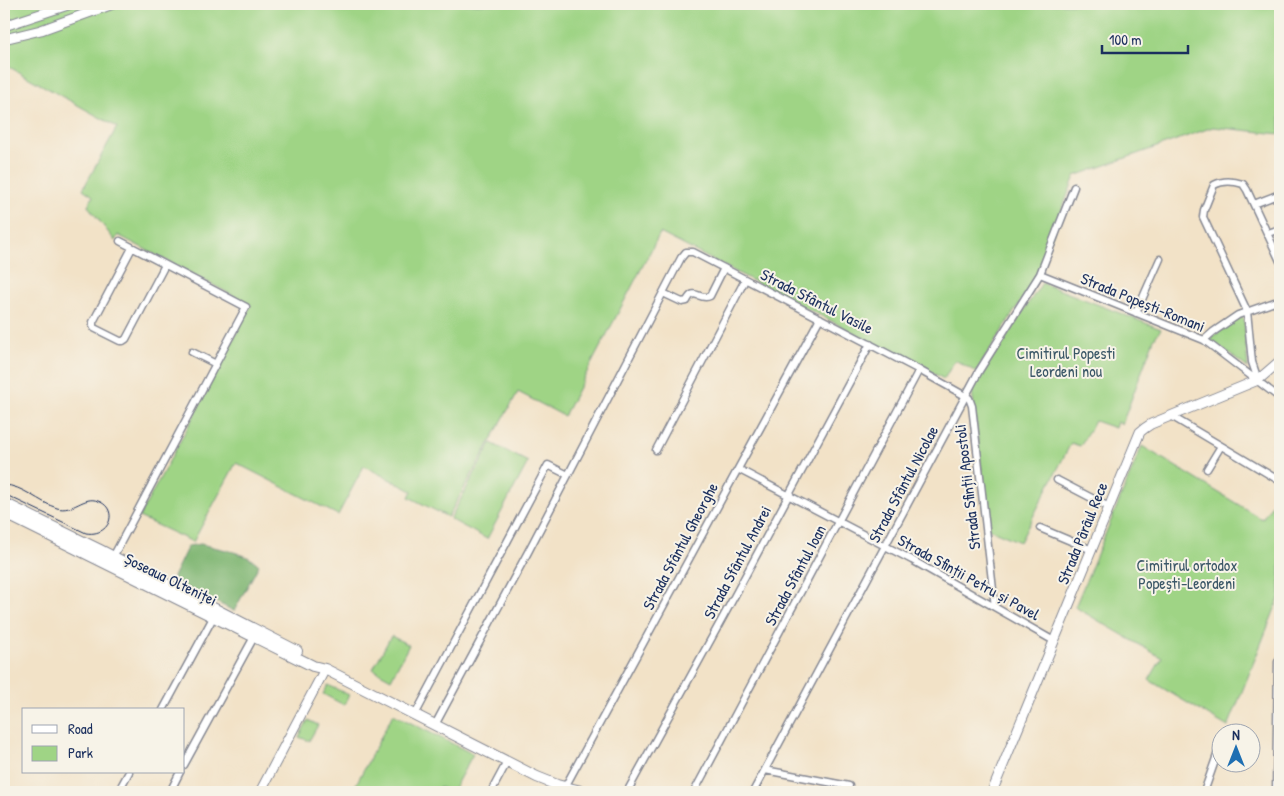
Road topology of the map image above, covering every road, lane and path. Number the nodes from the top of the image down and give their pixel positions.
1 (71, 4) edge
2 (113, 4) edge
3 (37, 16) junction
4 (4, 26) edge
5 (41, 30) junction
6 (4, 39) edge
7 (1074, 187) dead end
8 (1280, 194) edge
9 (1254, 204) junction
10 (1280, 229) edge
11 (1268, 233) junction
12 (120, 241) dead end
13 (132, 248) junction
14 (1160, 259) dead end
15 (1280, 261) edge
16 (165, 265) junction
17 (724, 268) junction
18 (1040, 274) junction
19 (745, 280) junction
20 (663, 293) junction
21 (1280, 300) edge
22 (1247, 311) junction
23 (1136, 313) junction
24 (820, 318) junction
25 (1204, 340) junction
26 (870, 344) junction
27 (192, 352) dead end
28 (1280, 361) edge
29 (216, 364) junction
30 (919, 370) junction
31 (1258, 380) junction
32 (966, 396) junction
33 (1280, 398) edge
34 (1171, 416) junction
35 (1220, 446) junction
36 (656, 450) dead end
37 (738, 469) junction
38 (1207, 469) dead end
39 (568, 475) junction
40 (1057, 480) dead end
41 (1280, 481) edge
42 (788, 495) junction
43 (4, 503) edge
44 (1109, 507) junction
45 (4, 513) edge
46 (839, 521) junction
47 (1040, 528) dead end
48 (885, 546) junction
49 (1092, 550) junction
50 (113, 557) junction
51 (995, 607) junction
52 (215, 613) junction
53 (254, 637) junction
54 (1054, 641) junction
55 (1280, 658) edge
56 (325, 669) junction
57 (164, 708) edge
58 (415, 715) junction
59 (1279, 720) edge
60 (435, 725) junction
61 (507, 762) junction
62 (185, 764) edge
63 (1212, 769) edge
64 (765, 770) junction
65 (128, 774) edge
66 (179, 774) edge
67 (849, 786) dead end
68 (565, 787) junction
69 (1277, 788) edge
70 (995, 791) edge
71 (118, 792) edge
72 (170, 792) edge
73 (260, 792) edge
74 (491, 792) edge
75 (581, 792) edge
76 (627, 792) edge
77 (694, 792) edge
78 (753, 792) edge
79 (1204, 792) edge

1 - 3 street
2 - 5 street
3 - 4 street
3 - 5 street
5 - 6 street
7 - 18 street, Strada Sfântul Nicolae
8 - 9 street
9 - 11 street
9 - 22 street
10 - 11 street
11 - 15 street
12 - 13 street
13 - 16 street
13 - 16 street
14 - 23 street
16 - 29 street, Șoseaua Olteniței
17 - 19 street
17 - 20 street
17 - 20 street
18 - 23 street, Strada Popești-Romani
18 - 32 street, Strada Sfântul Nicolae
19 - 24 street, Strada Sfântul Vasile
19 - 36 street, Strada Sfântul Vasile
20 - 39 street
21 - 22 street
22 - 25 street
22 - 31 street
23 - 25 street, Strada Popești-Romani
24 - 26 street, Strada Sfântul Vasile
24 - 37 street, Strada Sfântul Gheorghe
25 - 31 street, Strada Popești-Romani
26 - 30 street, Strada Sfântul Vasile
26 - 42 street, Strada Sfântul Andrei
27 - 29 street
28 - 31 street, Strada Pârâul Rece
29 - 50 street, Șoseaua Olteniței
30 - 32 street, Strada Sfântul Vasile
30 - 46 street, Strada Sfântul Ioan
31 - 33 street, Strada Popești-Romani
31 - 34 street, Strada Pârâul Rece
32 - 48 street, Strada Sfântul Nicolae
32 - 51 street, Strada Sfinții Apostoli
34 - 35 street
34 - 44 street, Strada Pârâul Rece
35 - 38 street
35 - 41 street
37 - 42 street, Strada Sfinții Petru și Pavel
37 - 68 street, Strada Sfântul Gheorghe
39 - 58 street
39 - 60 street
40 - 44 street
42 - 46 street, Strada Sfinții Petru și Pavel
42 - 76 street, Strada Sfântul Andrei
43 - 50 main road, Șoseaua Olteniței
44 - 49 street, Strada Pârâul Rece
45 - 52 main road, Șoseaua Olteniței
46 - 48 street, Strada Sfinții Petru și Pavel
46 - 77 street, Strada Sfântul Ioan
47 - 49 street
48 - 51 street, Strada Sfinții Petru și Pavel
48 - 64 street, Strada Sfântul Nicolae
49 - 54 street, Strada Pârâul Rece
50 - 52 main road, Șoseaua Olteniței
51 - 54 street, Strada Sfinții Petru și Pavel
52 - 53 main road, Șoseaua Olteniței
52 - 56 main road, Șoseaua Olteniței
52 - 57 street
53 - 56 main road, Șoseaua Olteniței
53 - 62 street
54 - 70 street, Strada Pârâul Rece
55 - 59 street
56 - 58 main road, Șoseaua Olteniței
56 - 73 street
58 - 60 main road, Șoseaua Olteniței
59 - 69 street
60 - 61 main road, Șoseaua Olteniței
61 - 68 main road, Șoseaua Olteniței
61 - 74 street
63 - 79 street
64 - 67 street
64 - 78 street, Strada Sfântul Nicolae
65 - 71 street
66 - 72 street
68 - 75 main road, Șoseaua Olteniței

